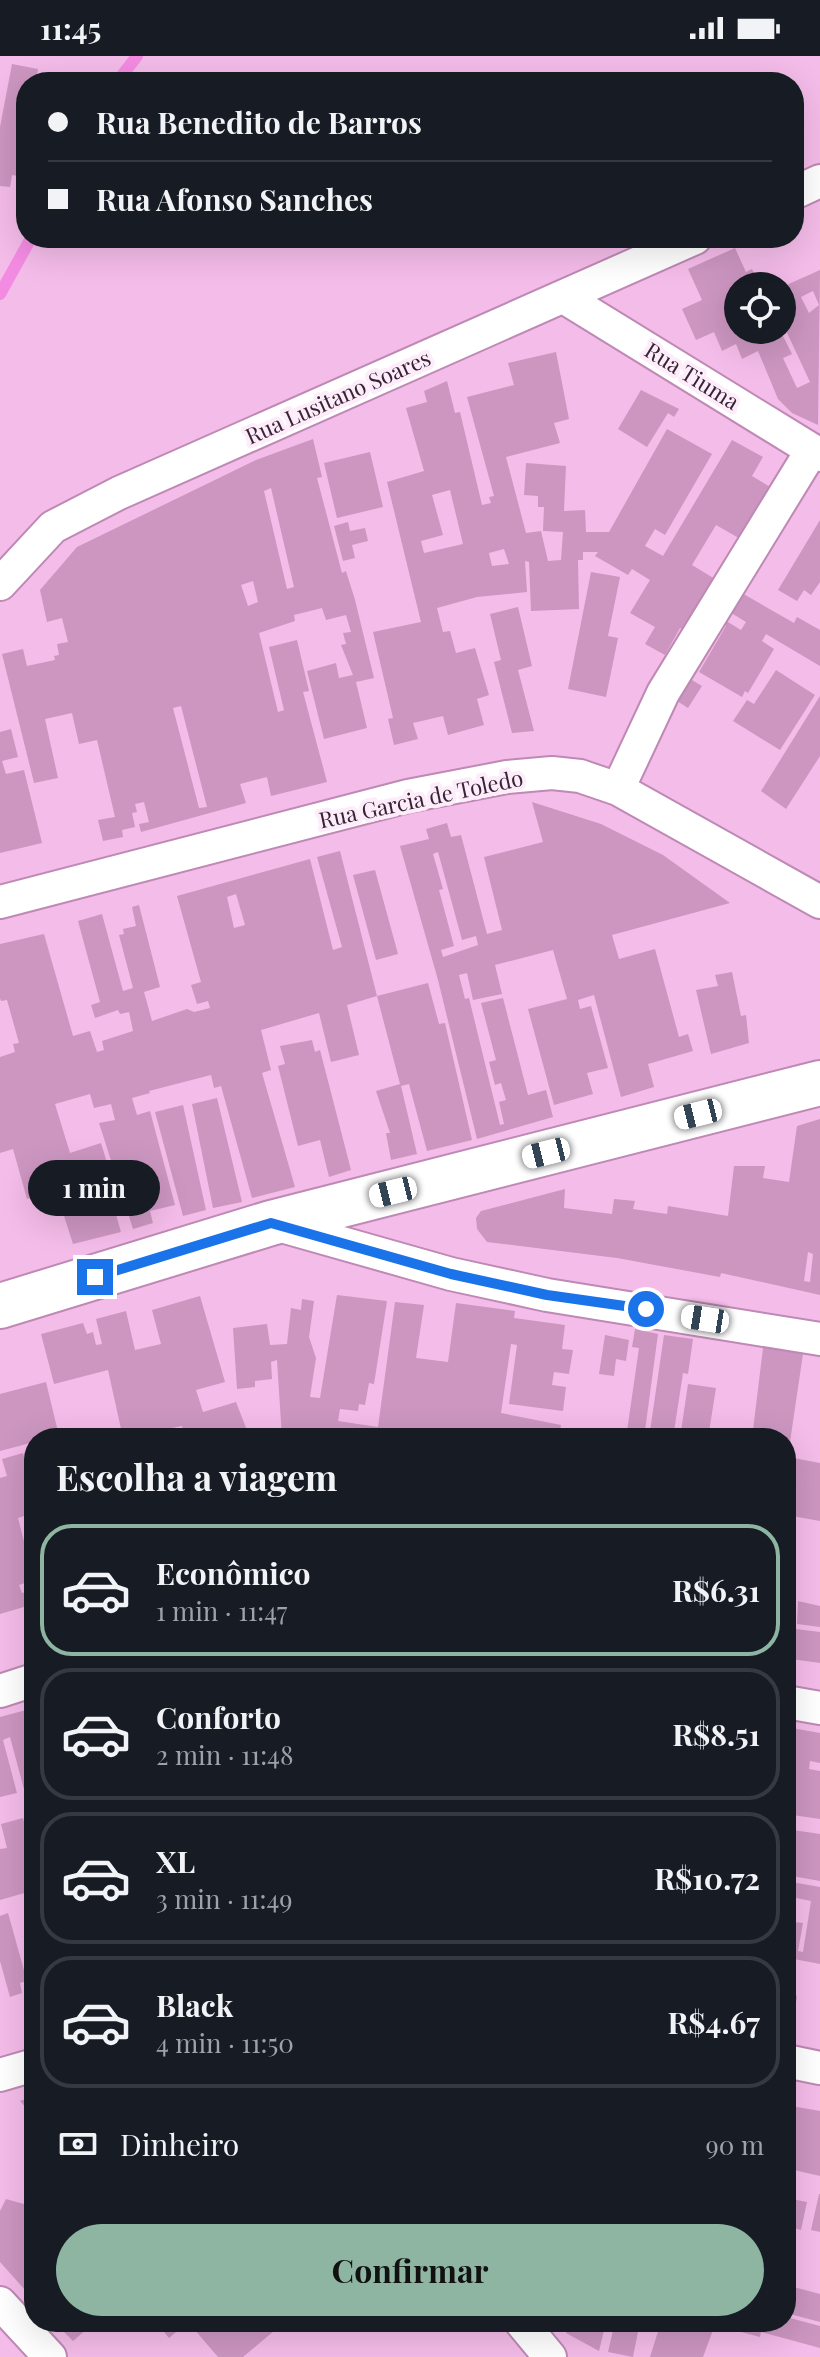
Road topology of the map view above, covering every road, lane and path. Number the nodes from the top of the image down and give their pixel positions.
1 (673, 248) edge
2 (565, 298) junction
3 (816, 452) edge
4 (0, 584) edge
5 (618, 789) junction
6 (0, 902) edge
7 (820, 902) edge
8 (820, 1083) edge
9 (271, 1223) junction
10 (0, 1306) edge
11 (820, 1339) edge
12 (24, 1683) edge
13 (0, 1691) edge
14 (796, 1704) edge
15 (820, 1708) edge
16 (796, 2063) edge
17 (24, 2068) edge
18 (820, 2068) edge
19 (0, 2075) edge
20 (0, 2303) edge
21 (24, 2329) edge
22 (27, 2332) edge
23 (529, 2332) edge
24 (50, 2357) edge
25 (550, 2357) edge

1 - 2 street, Rua Lusitano Soares
2 - 3 street, Rua Tiuma
2 - 4 street, Rua Lusitano Soares
3 - 5 street
5 - 6 street, Rua Garcia de Toledo
5 - 7 street, Rua Garcia de Toledo
8 - 9 street
9 - 10 street
9 - 11 street
12 - 13 street
14 - 15 street
16 - 18 street
17 - 19 street
20 - 21 street
22 - 24 street
23 - 25 street

